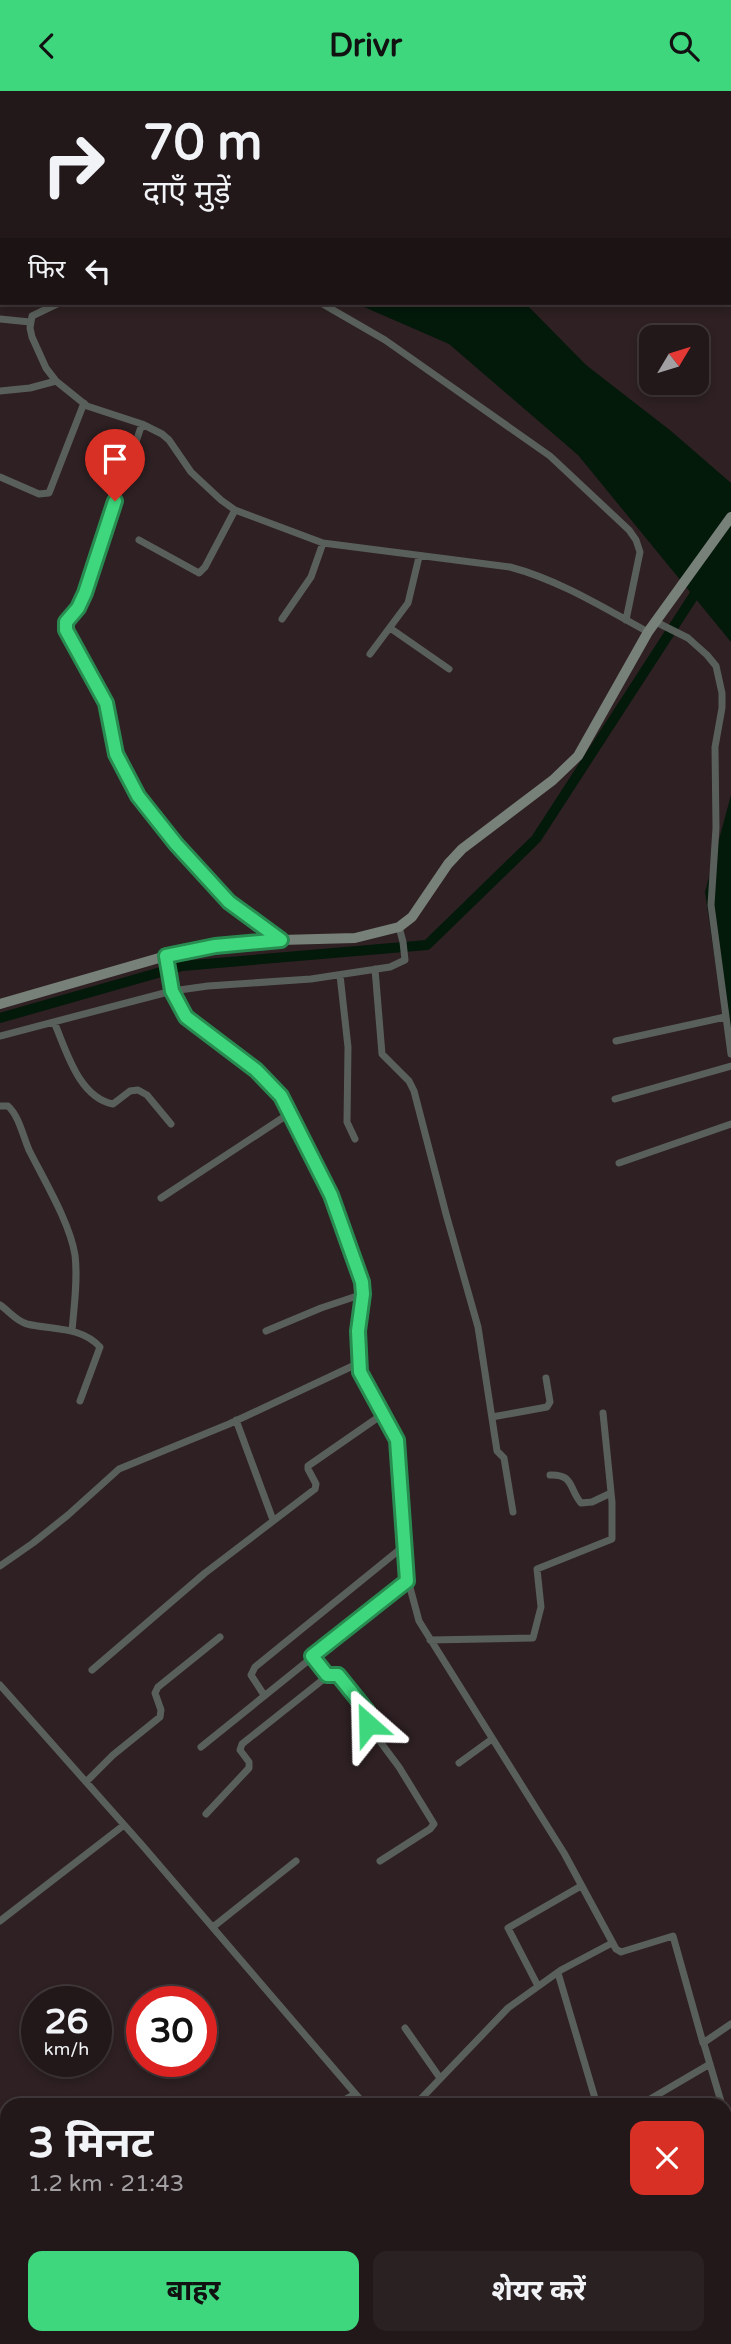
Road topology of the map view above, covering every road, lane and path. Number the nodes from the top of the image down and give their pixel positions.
1 (54, 305) edge
2 (324, 305) edge
3 (0, 319) edge
4 (30, 322) junction
5 (56, 381) junction
6 (0, 391) edge
7 (84, 403) junction
8 (142, 424) junction
9 (0, 477) edge
10 (235, 510) junction
11 (731, 517) edge
12 (139, 540) dead end
13 (323, 543) junction
14 (419, 557) junction
15 (282, 619) dead end
16 (626, 620) junction
17 (657, 621) junction
18 (390, 628) junction
19 (648, 632) junction
20 (370, 654) dead end
21 (449, 669) dead end
22 (399, 927) junction
23 (281, 940) junction
24 (167, 961) junction
25 (375, 969) junction
26 (340, 975) junction
27 (172, 991) junction
28 (0, 1004) edge
29 (725, 1017) junction
30 (54, 1021) junction
31 (0, 1036) edge
32 (616, 1041) dead end
33 (731, 1054) edge
34 (731, 1066) edge
35 (615, 1099) dead end
36 (0, 1106) edge
37 (290, 1113) junction
38 (170, 1124) dead end
39 (731, 1124) edge
40 (355, 1139) dead end
41 (619, 1163) dead end
42 (161, 1198) dead end
43 (363, 1294) junction
44 (0, 1304) edge
45 (72, 1331) junction
46 (266, 1331) dead end
47 (359, 1363) junction
48 (546, 1378) dead end
49 (80, 1401) dead end
50 (604, 1413) dead end
51 (383, 1414) junction
52 (492, 1417) junction
53 (236, 1420) junction
54 (550, 1475) dead end
55 (611, 1493) junction
56 (513, 1512) dead end
57 (273, 1520) junction
58 (404, 1546) junction
59 (0, 1566) edge
60 (407, 1581) junction
61 (220, 1637) dead end
62 (429, 1640) junction
63 (312, 1656) junction
64 (92, 1670) dead end
65 (327, 1675) junction
66 (0, 1685) edge
67 (264, 1695) junction
68 (492, 1739) junction
69 (201, 1747) dead end
70 (459, 1763) dead end
71 (86, 1782) junction
72 (206, 1814) dead end
73 (124, 1825) junction
74 (296, 1861) dead end
75 (380, 1861) dead end
76 (582, 1886) junction
77 (0, 1921) edge
78 (213, 1927) junction
79 (612, 1943) junction
80 (558, 1973) junction
81 (538, 1986) junction
82 (731, 2024) edge
83 (405, 2028) dead end
84 (704, 2044) junction
85 (710, 2064) junction
86 (440, 2078) junction
87 (355, 2094) junction
88 (348, 2098) edge
89 (359, 2098) edge
90 (421, 2098) edge
91 (595, 2098) edge
92 (652, 2098) edge
93 (718, 2098) edge

1 - 4 street
2 - 16 street
3 - 4 street
4 - 5 street
5 - 6 street
5 - 7 street
7 - 8 street
7 - 9 street
8 - 10 street
8 - 23 street
10 - 12 street
10 - 13 street
11 - 17 street
13 - 14 street
13 - 15 street
14 - 16 street
14 - 18 street
16 - 19 street
17 - 19 street
17 - 29 street
18 - 20 street
18 - 21 street
19 - 22 street
22 - 23 street
22 - 25 street
23 - 24 street
24 - 27 street
24 - 28 street
25 - 26 street
25 - 52 street
26 - 27 street
26 - 40 street
27 - 30 street
27 - 37 street
29 - 32 street
29 - 33 street
30 - 31 street
30 - 38 street
34 - 35 street
36 - 45 street
37 - 42 street
37 - 43 street
39 - 41 street
43 - 46 street
43 - 47 street
44 - 45 street
45 - 49 street
47 - 51 street
47 - 53 street
48 - 52 street
50 - 55 street
51 - 57 street
51 - 58 street
52 - 56 street
53 - 57 street
53 - 59 street
54 - 55 street
55 - 62 street
57 - 64 street
58 - 60 street
58 - 67 street
60 - 62 street
60 - 63 street
61 - 71 street
62 - 68 street
63 - 65 street
63 - 67 street
65 - 72 street
65 - 75 street
66 - 71 street
67 - 69 street
68 - 70 street
68 - 76 street
71 - 73 street
73 - 77 street
73 - 78 street
74 - 78 street
76 - 79 street
76 - 81 street
78 - 87 street
79 - 80 street
79 - 84 street
80 - 81 street
80 - 91 street
81 - 86 street
82 - 84 street
83 - 86 street
84 - 85 street
85 - 92 street
85 - 93 street
86 - 90 street
87 - 88 street
87 - 89 street

